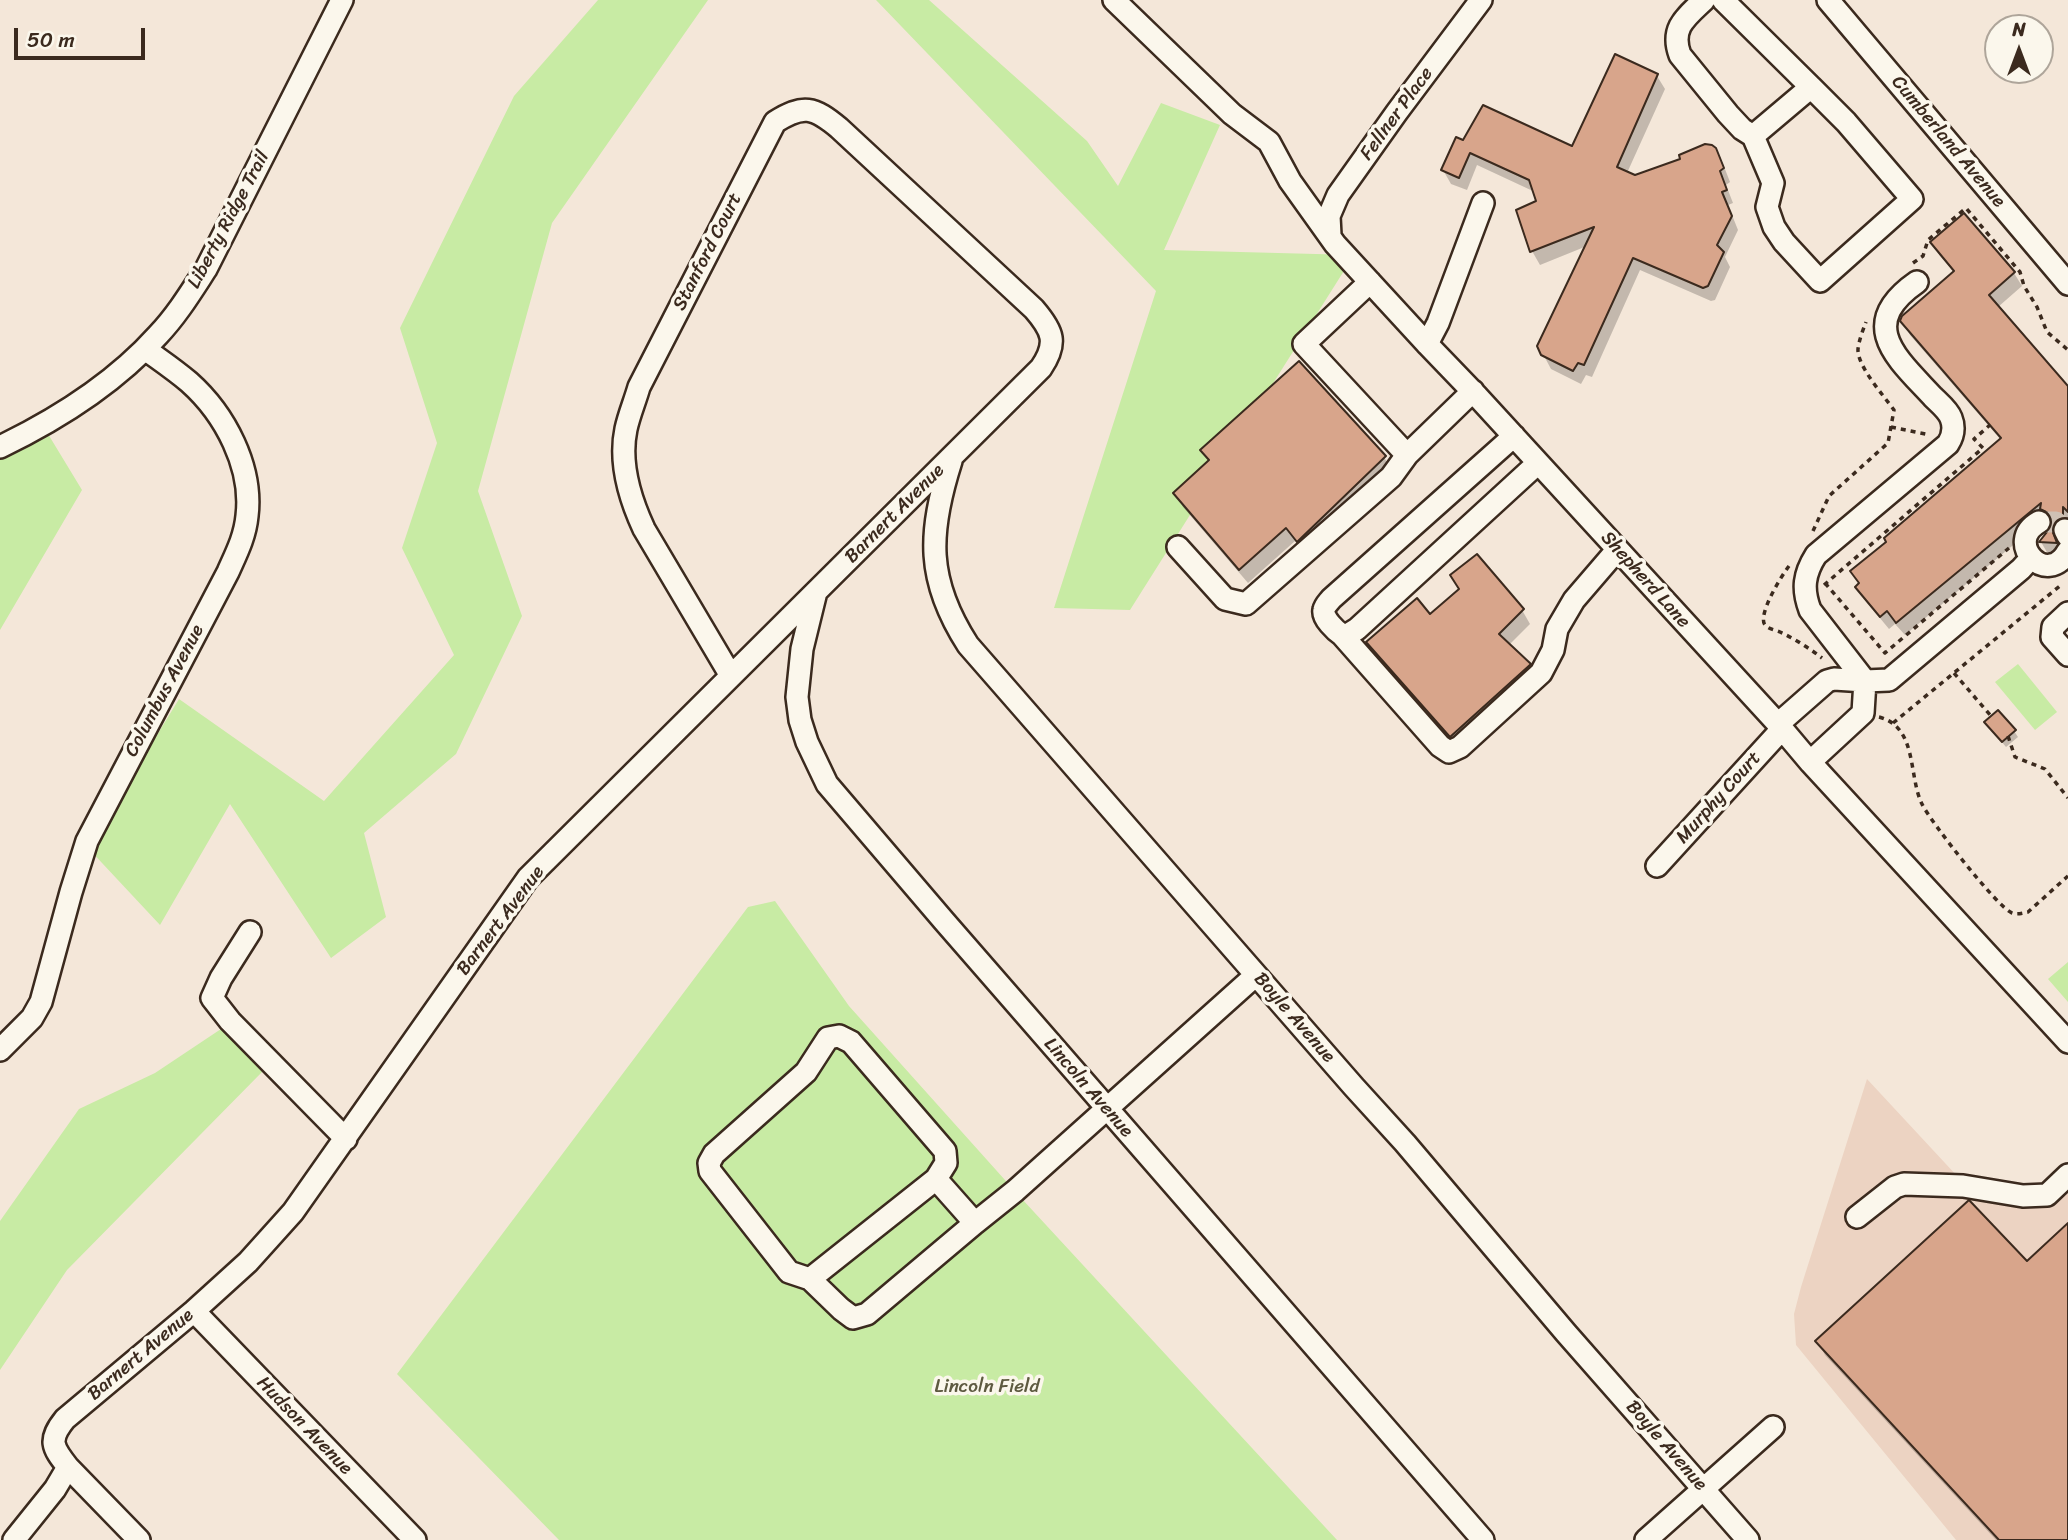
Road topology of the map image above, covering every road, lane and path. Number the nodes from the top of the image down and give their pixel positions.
1 (342, 0) edge
2 (1114, 0) edge
3 (1481, 0) edge
4 (1704, 0) edge
5 (1723, 0) edge
6 (1828, 0) edge
7 (1811, 87) junction
8 (1753, 136) junction
9 (1483, 203) dead end
10 (1330, 234) junction
11 (1910, 276) joint
12 (1370, 282) junction
13 (2068, 284) edge
14 (1023, 299) joint
15 (1867, 319) dead end
16 (1426, 344) junction
17 (145, 349) junction
18 (2068, 350) edge
19 (1473, 391) junction
20 (1990, 425) dead end
21 (1891, 427) junction
22 (1514, 436) junction
23 (1937, 436) dead end
24 (0, 447) edge
25 (1407, 455) junction
26 (952, 457) junction
27 (1538, 463) junction
28 (2039, 522) dead end
29 (1810, 535) dead end
30 (2015, 542) dead end
31 (1178, 548) dead end
32 (1617, 550) junction
33 (2031, 558) junction
34 (1793, 560) dead end
35 (2064, 568) edge
36 (1825, 583) junction
37 (816, 592) junction
38 (1806, 599) junction
39 (2068, 613) edge
40 (1342, 635) junction
41 (2068, 655) edge
42 (1828, 665) dead end
43 (1954, 673) junction
44 (731, 676) junction
45 (1865, 681) junction
46 (1991, 716) dead end
47 (1873, 717) dead end
48 (1893, 723) junction
49 (1780, 726) junction
50 (2008, 736) dead end
51 (1810, 762) junction
52 (2068, 798) edge
53 (1657, 866) dead end
54 (2068, 876) edge
55 (250, 932) dead end
56 (1256, 975) junction
57 (2068, 1042) edge
58 (0, 1050) edge
59 (1107, 1109) junction
60 (346, 1139) junction
61 (2068, 1175) edge
62 (936, 1180) junction
63 (1857, 1217) dead end
64 (975, 1223) junction
65 (810, 1279) junction
66 (194, 1311) junction
67 (1773, 1427) dead end
68 (68, 1467) junction
69 (1704, 1489) junction
70 (13, 1540) edge
71 (139, 1540) edge
72 (415, 1540) edge
73 (1483, 1540) edge
74 (1646, 1540) edge
75 (1748, 1540) edge

1 - 17 street, Liberty Ridge Trail
2 - 10 street, Shepherd Lane
3 - 10 street, Fellner Place
4 - 8 street
5 - 7 street
6 - 13 street, Cumberland Avenue
7 - 8 street
7 - 8 street
9 - 16 street
10 - 12 street, Shepherd Lane
11 - 18 path
11 - 38 street
12 - 16 street, Shepherd Lane
12 - 25 street
14 - 26 street, Barnert Avenue
14 - 44 street, Stanford Court
15 - 21 path
16 - 19 street, Shepherd Lane
17 - 24 street, Liberty Ridge Trail
17 - 58 street, Columbus Avenue
19 - 22 street, Shepherd Lane
19 - 25 street
20 - 36 path
21 - 23 path
21 - 29 path
22 - 27 street, Shepherd Lane
22 - 40 street
25 - 31 street
26 - 37 street, Barnert Avenue
26 - 56 street, Boyle Avenue
27 - 32 street, Shepherd Lane
27 - 40 street
28 - 33 street
30 - 36 path
32 - 40 street
32 - 49 street, Shepherd Lane
33 - 35 street
33 - 45 street, Murphy Court
34 - 42 path
35 - 43 path
36 - 38 path
37 - 44 street, Barnert Avenue
37 - 59 street, Lincoln Avenue
38 - 45 street
39 - 41 street
43 - 46 path
43 - 48 path
44 - 60 street, Barnert Avenue
45 - 49 street, Murphy Court
45 - 51 street
47 - 48 path
48 - 54 path
49 - 51 street, Shepherd Lane
49 - 53 street, Murphy Court
50 - 52 path
51 - 57 street, Shepherd Lane
55 - 60 street
56 - 59 street
56 - 69 street, Boyle Avenue
59 - 64 street
59 - 73 street, Lincoln Avenue
60 - 66 street, Barnert Avenue
61 - 63 street
62 - 64 street
62 - 65 street
62 - 65 street
64 - 65 street
66 - 68 street, Barnert Avenue
66 - 72 street, Hudson Avenue
67 - 69 street
68 - 70 street
68 - 71 street, Barnert Avenue
69 - 74 street
69 - 75 street, Boyle Avenue

